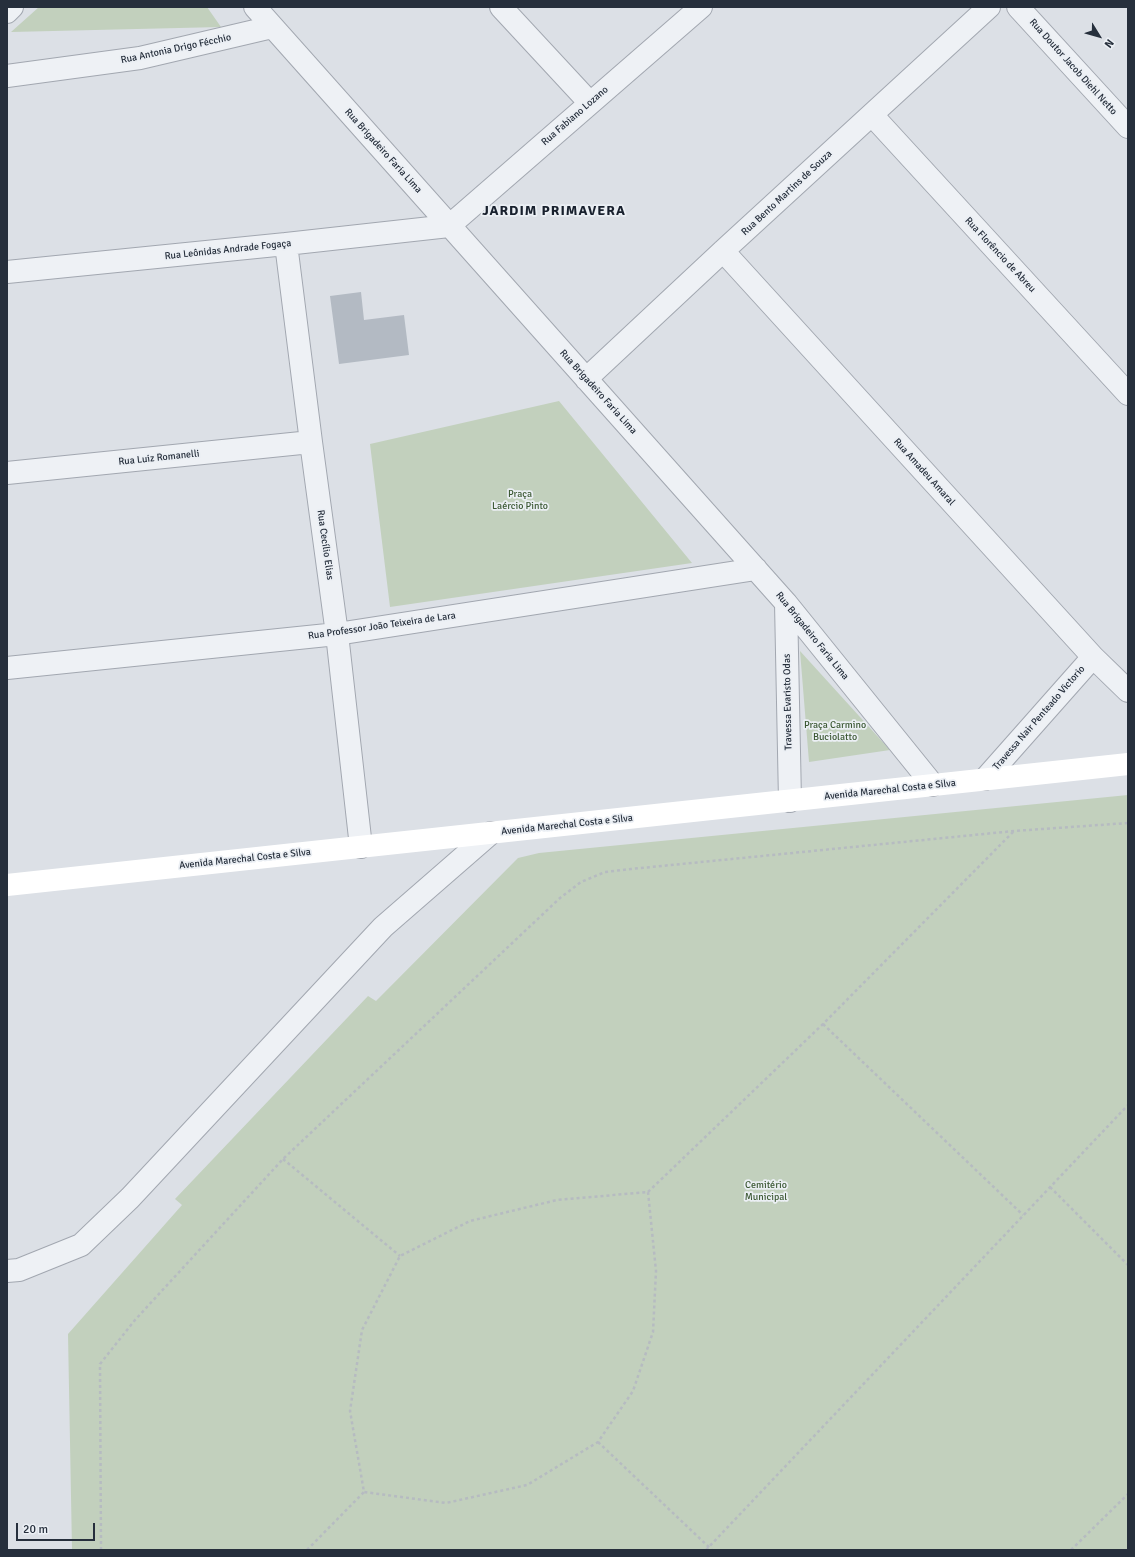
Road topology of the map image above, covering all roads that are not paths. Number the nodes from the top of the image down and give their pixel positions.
1 (12, 7) edge
2 (254, 7) edge
3 (501, 7) edge
4 (701, 7) edge
5 (989, 7) edge
6 (1018, 7) edge
7 (7, 12) edge
8 (272, 27) junction
9 (7, 76) edge
10 (590, 103) junction
11 (872, 115) junction
12 (1128, 127) edge
13 (449, 226) junction
14 (286, 244) junction
15 (723, 251) junction
16 (7, 272) edge
17 (586, 379) junction
18 (1128, 394) edge
19 (311, 442) junction
20 (7, 473) edge
21 (756, 569) junction
22 (786, 603) junction
23 (337, 634) junction
24 (1092, 657) junction
25 (7, 668) edge
26 (1128, 691) edge
27 (1128, 764) edge
28 (985, 779) junction
29 (933, 785) junction
30 (790, 801) junction
31 (491, 833) junction
32 (361, 847) junction
33 (7, 885) edge
34 (7, 1271) edge

1 - 7 street
2 - 8 street, Rua Brigadeiro Faria Lima
3 - 10 street
4 - 10 street, Rua Fabiano Lozano
5 - 11 street, Rua Bento Martins de Souza
6 - 12 street, Rua Doutor Jacob Diehl Netto
8 - 9 street, Rua Antonia Drigo Fécchio
8 - 13 street, Rua Brigadeiro Faria Lima
10 - 13 street, Rua Fabiano Lozano
11 - 15 street, Rua Bento Martins de Souza
11 - 18 street, Rua Florêncio de Abreu
13 - 14 street, Rua Leônidas Andrade Fogaça
13 - 17 street, Rua Brigadeiro Faria Lima
14 - 16 street, Rua Leônidas Andrade Fogaça
14 - 19 street, Rua Cecílio Elias
15 - 17 street, Rua Bento Martins de Souza
15 - 24 street, Rua Amadeu Amaral
17 - 21 street, Rua Brigadeiro Faria Lima
19 - 20 street, Rua Luiz Romanelli
19 - 23 street, Rua Cecílio Elias
21 - 22 street, Rua Brigadeiro Faria Lima
21 - 23 street, Rua Professor João Teixeira de Lara
22 - 29 street, Rua Brigadeiro Faria Lima
22 - 30 street, Travessa Evaristo Odas
23 - 25 street, Rua Professor João Teixeira de Lara
23 - 32 street, Rua Cecílio Elias
24 - 26 street, Rua Amadeu Amaral
24 - 28 street, Travessa Nair Penteado Victorio
27 - 28 main road, Avenida Marechal Costa e Silva
28 - 29 main road, Avenida Marechal Costa e Silva
29 - 30 main road, Avenida Marechal Costa e Silva
30 - 31 main road, Avenida Marechal Costa e Silva
31 - 32 main road, Avenida Marechal Costa e Silva
31 - 34 street
32 - 33 main road, Avenida Marechal Costa e Silva

